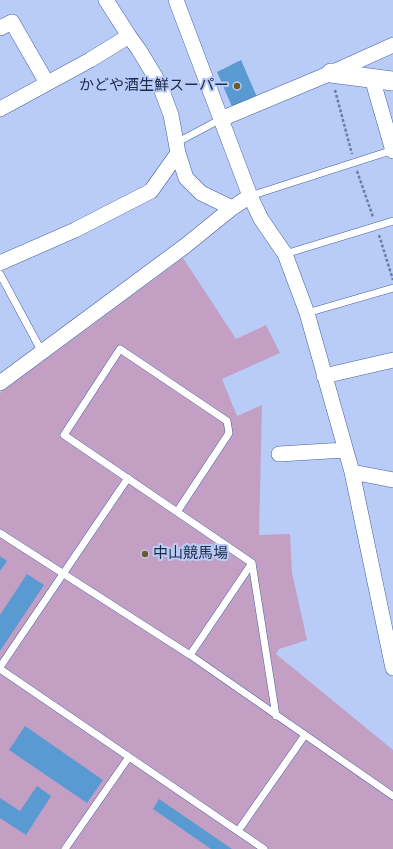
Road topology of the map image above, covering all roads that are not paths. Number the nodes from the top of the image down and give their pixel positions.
1 (106, 0) edge
2 (176, 0) edge
3 (0, 28) edge
4 (129, 36) junction
5 (393, 45) edge
6 (331, 73) junction
7 (372, 78) junction
8 (393, 81) edge
9 (47, 83) junction
10 (0, 108) edge
11 (221, 119) junction
12 (177, 148) junction
13 (393, 150) edge
14 (250, 196) junction
15 (232, 208) junction
16 (393, 221) edge
17 (285, 254) junction
18 (0, 262) edge
19 (0, 274) edge
20 (393, 288) edge
21 (307, 314) junction
22 (42, 352) junction
23 (393, 360) edge
24 (324, 376) junction
25 (0, 382) edge
26 (345, 450) junction
27 (279, 454) dead end
28 (352, 472) junction
29 (128, 478) junction
30 (393, 480) edge
31 (177, 512) junction
32 (0, 533) edge
33 (252, 563) junction
34 (63, 574) junction
35 (190, 655) junction
36 (0, 668) edge
37 (393, 668) edge
38 (276, 716) junction
39 (305, 735) junction
40 (129, 757) junction
41 (393, 796) edge
42 (238, 831) junction
43 (65, 849) edge
44 (264, 849) edge

1 - 4 street
2 - 11 street
3 - 9 street
4 - 9 street
4 - 12 street
5 - 6 street
6 - 7 street
6 - 11 street
7 - 8 street
7 - 13 street
9 - 10 street
11 - 12 lane
11 - 14 street
12 - 15 street
12 - 18 street
13 - 14 lane
14 - 15 street
14 - 17 street
15 - 22 street
16 - 17 lane
17 - 21 street
19 - 22 lane
20 - 21 lane
21 - 24 street
22 - 25 street
23 - 24 street
24 - 26 street
26 - 27 street
26 - 28 street
28 - 30 street
28 - 37 street
29 - 31 lane
29 - 31 lane
29 - 34 lane
31 - 33 lane
32 - 34 lane
33 - 35 lane
33 - 38 lane
34 - 35 lane
34 - 36 lane
35 - 38 lane
36 - 40 lane
38 - 39 lane
39 - 41 lane
39 - 42 lane
40 - 42 lane
40 - 43 lane
42 - 44 lane

